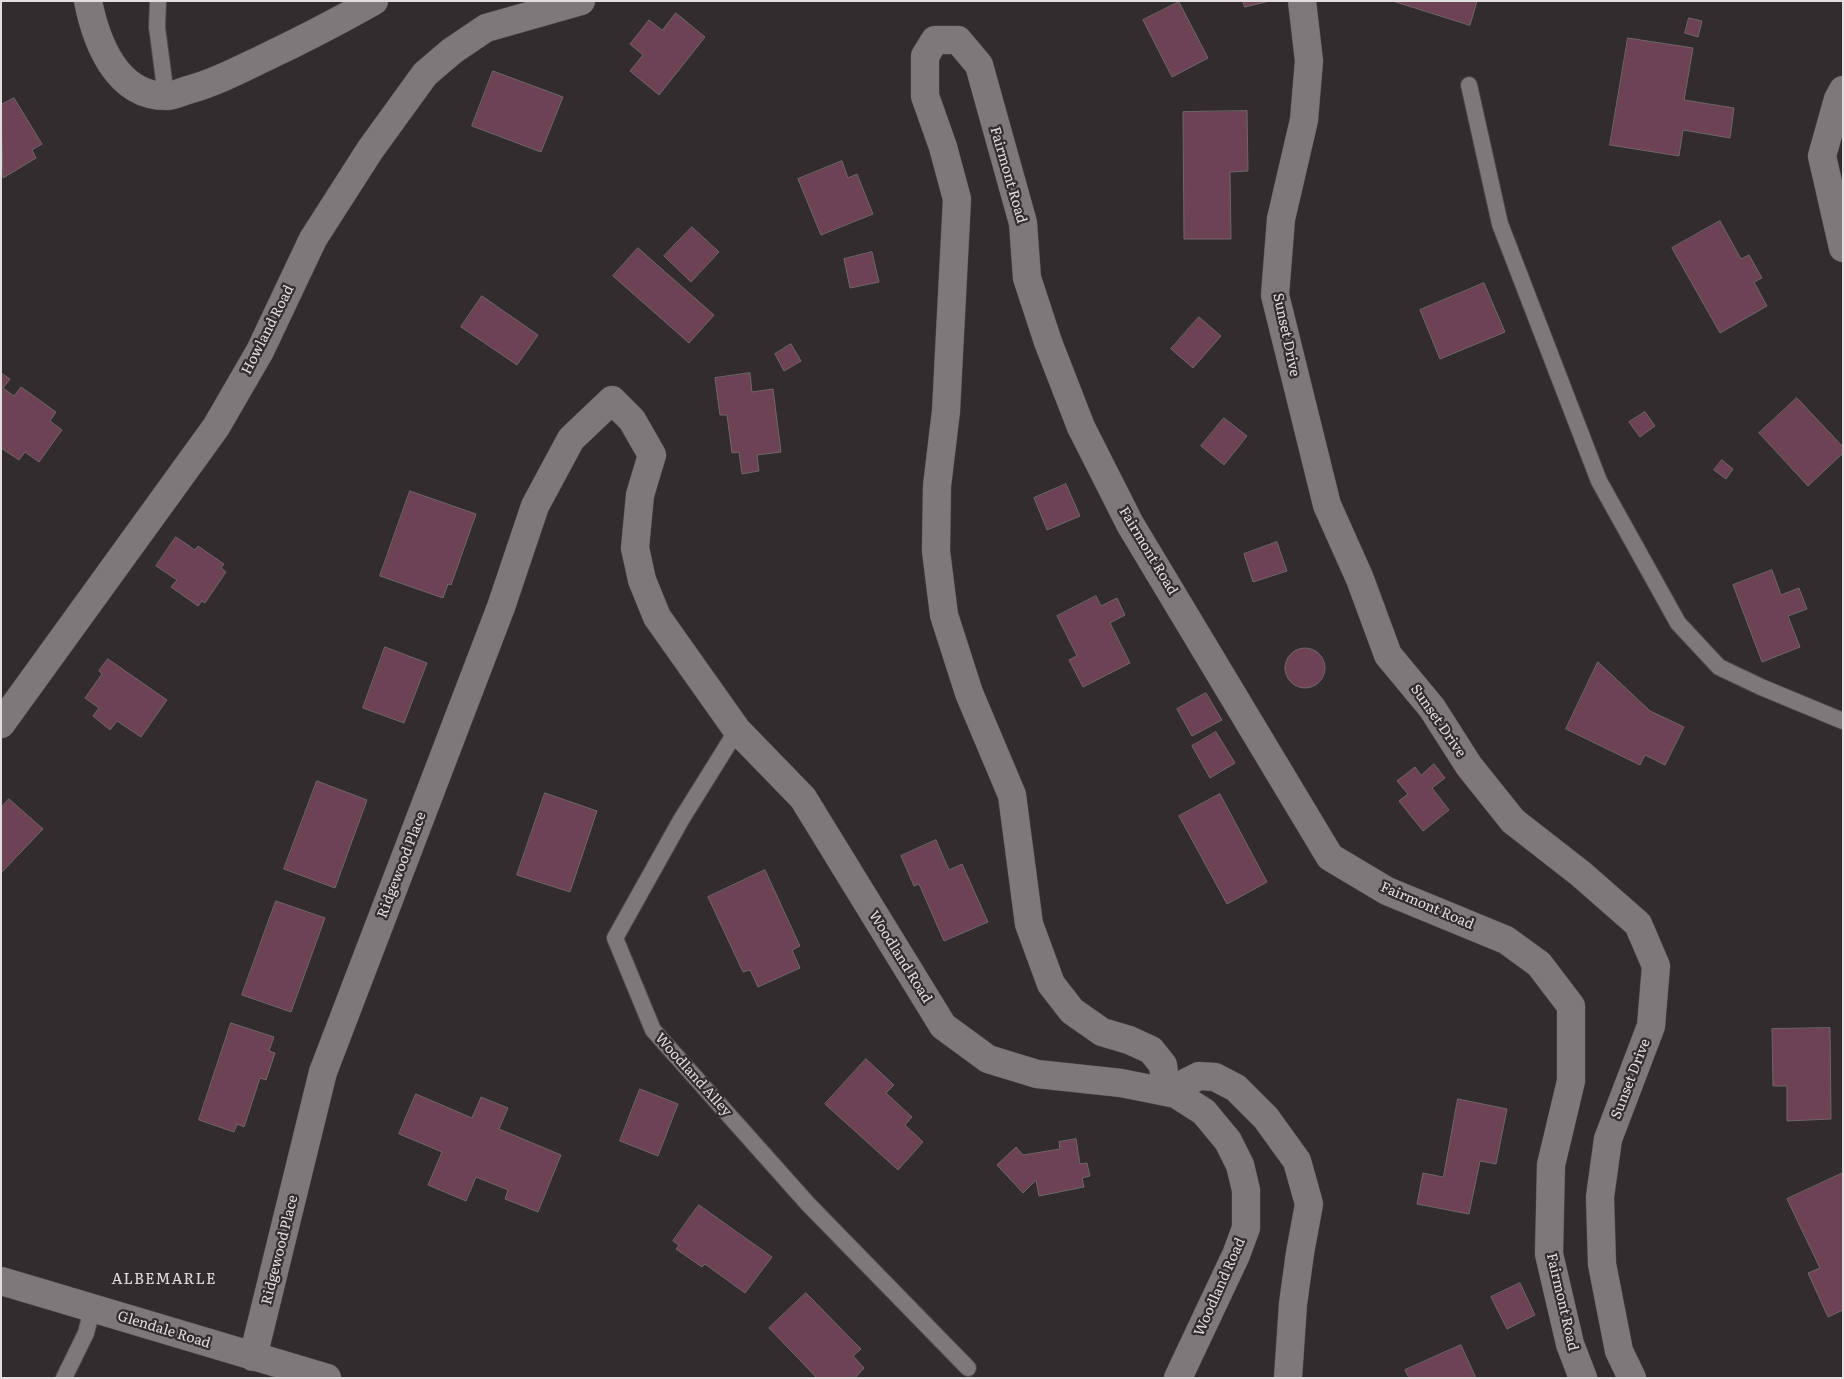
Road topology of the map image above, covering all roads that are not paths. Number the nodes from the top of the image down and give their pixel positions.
1 (88, 1) edge
2 (158, 1) edge
3 (374, 1) edge
4 (581, 1) edge
5 (1302, 1) edge
6 (1469, 85) dead end
7 (1843, 90) edge
8 (166, 96) junction
9 (1843, 248) edge
10 (612, 400) joint
11 (1843, 721) edge
12 (1, 724) edge
13 (737, 730) junction
14 (1171, 1092) junction
15 (1, 1282) edge
16 (92, 1308) junction
17 (253, 1357) junction
18 (968, 1368) dead end
19 (64, 1378) edge
20 (327, 1378) edge
21 (1178, 1378) edge
22 (1288, 1378) edge
23 (1583, 1378) edge
24 (1632, 1378) edge

1 - 8 street
2 - 8 lane
3 - 8 street
4 - 12 street, Howland Road
5 - 24 street, Sunset Drive
6 - 11 lane
7 - 9 street
10 - 13 street, Woodland Road
10 - 17 street, Ridgewood Place
13 - 14 street, Woodland Road
13 - 18 lane, Woodland Alley
14 - 21 street, Woodland Road
14 - 22 street
14 - 23 street, Fairmont Road
15 - 16 street, Glendale Road
16 - 17 street, Glendale Road
16 - 19 lane
17 - 20 street, Glendale Road

